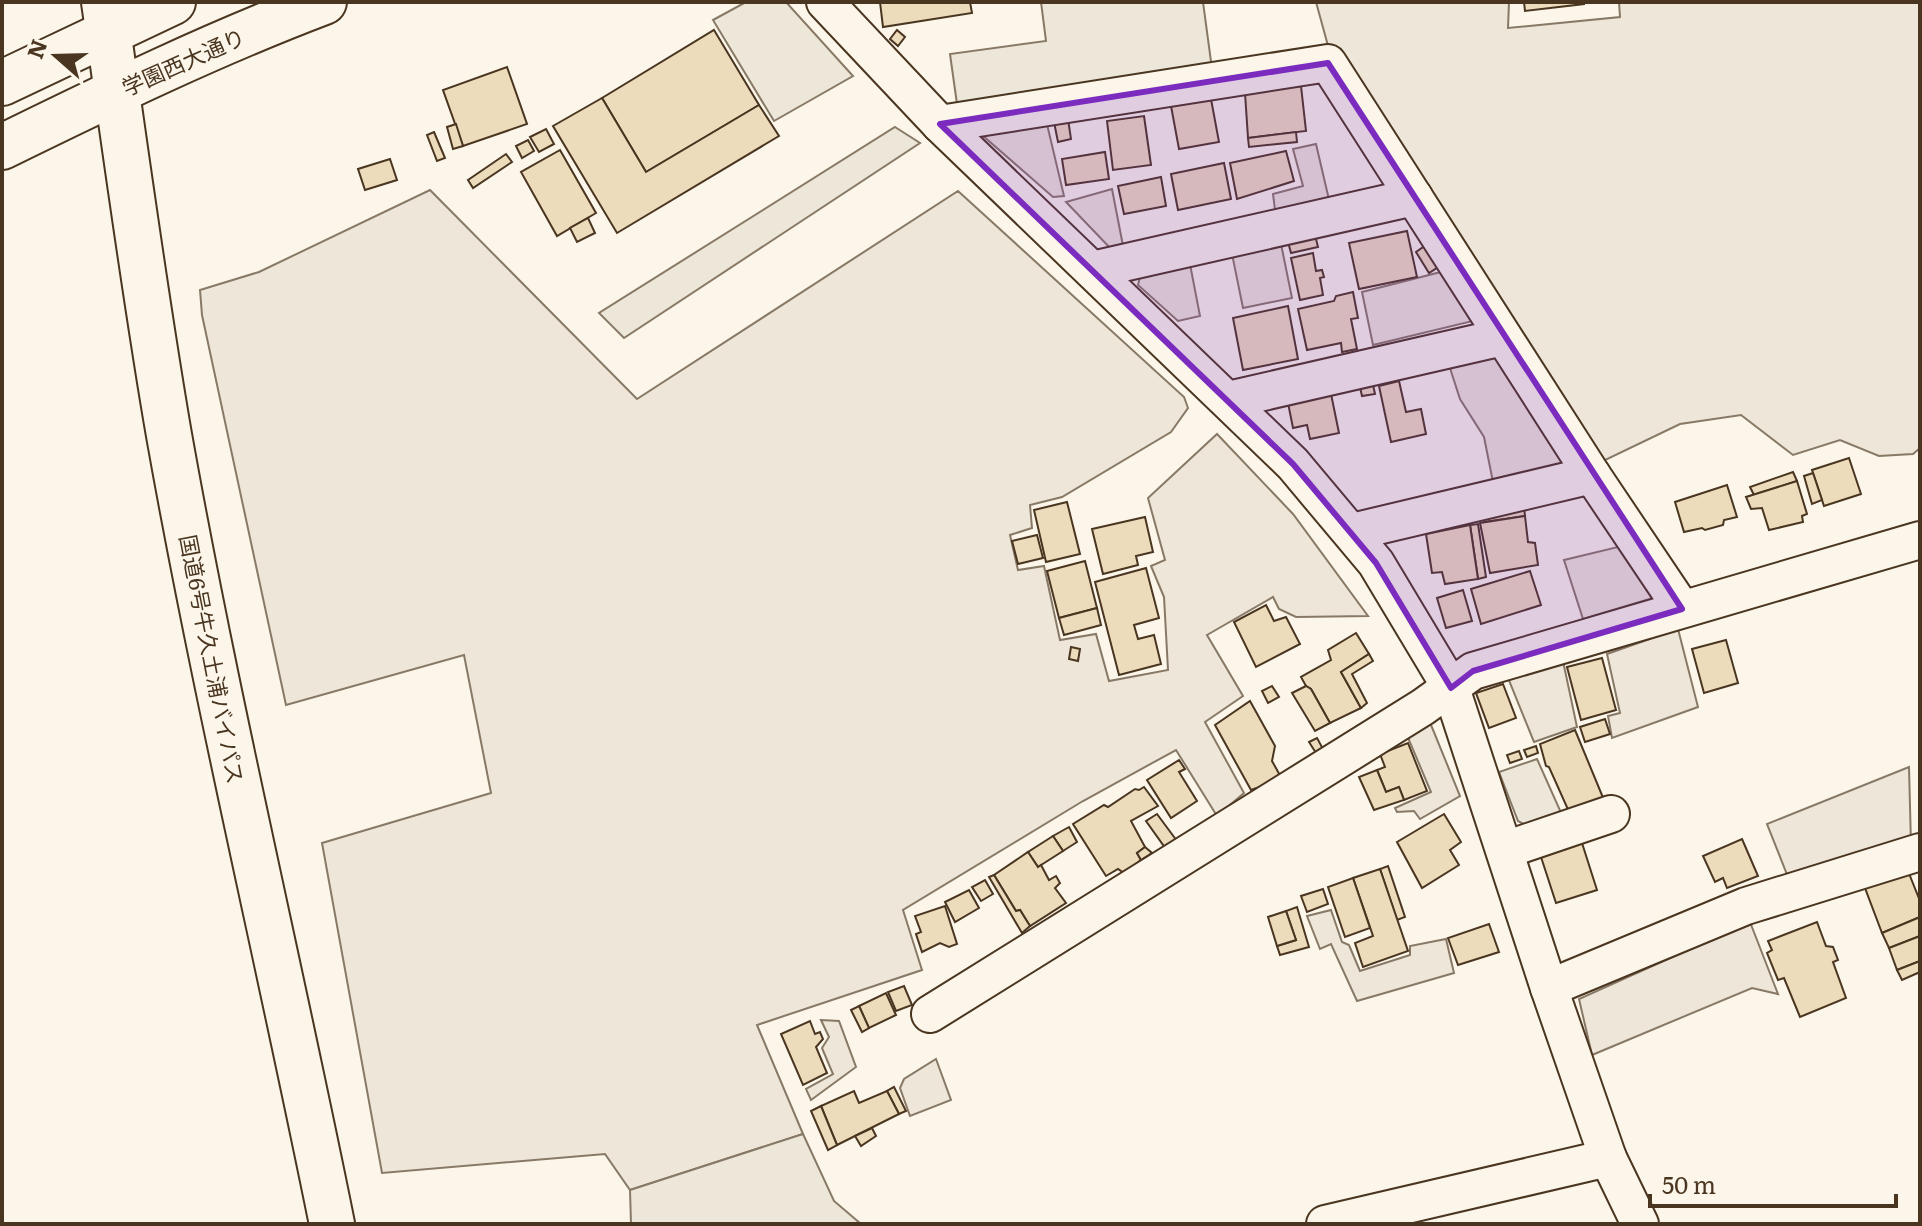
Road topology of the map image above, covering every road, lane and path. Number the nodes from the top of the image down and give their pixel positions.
1 (173, 2) edge
2 (324, 2) edge
3 (825, 2) edge
4 (107, 17) edge
5 (2, 83) edge
6 (117, 90) junction
7 (940, 124) junction
8 (2, 147) edge
9 (1414, 197) junction
10 (1092, 270) junction
11 (1503, 337) junction
12 (1228, 400) junction
13 (1592, 475) junction
14 (1352, 532) junction
15 (1920, 540) edge
16 (1682, 609) junction
17 (1451, 688) junction
18 (1611, 814) dead end
19 (1505, 850) junction
20 (1920, 852) edge
21 (1549, 988) junction
22 (930, 1014) dead end
23 (1608, 1158) junction
24 (332, 1224) edge
25 (1325, 1224) edge
26 (1640, 1224) edge

1 - 4 main road
2 - 6 main road, 学園西大通り
3 - 7 street
4 - 5 main road
4 - 6 main road, 国道6号牛久土浦バイパス
6 - 8 main road, 学園西大通り
6 - 24 main road, 国道6号牛久土浦バイパス
7 - 9 street
7 - 10 street
9 - 10 street
9 - 11 street
10 - 12 street
11 - 12 street
11 - 13 street
12 - 14 street
13 - 14 street
13 - 16 street
14 - 17 street
15 - 16 street
16 - 17 street
17 - 19 street
17 - 22 street
18 - 19 street
19 - 21 street
20 - 21 street
21 - 23 street
23 - 25 street
23 - 26 street

